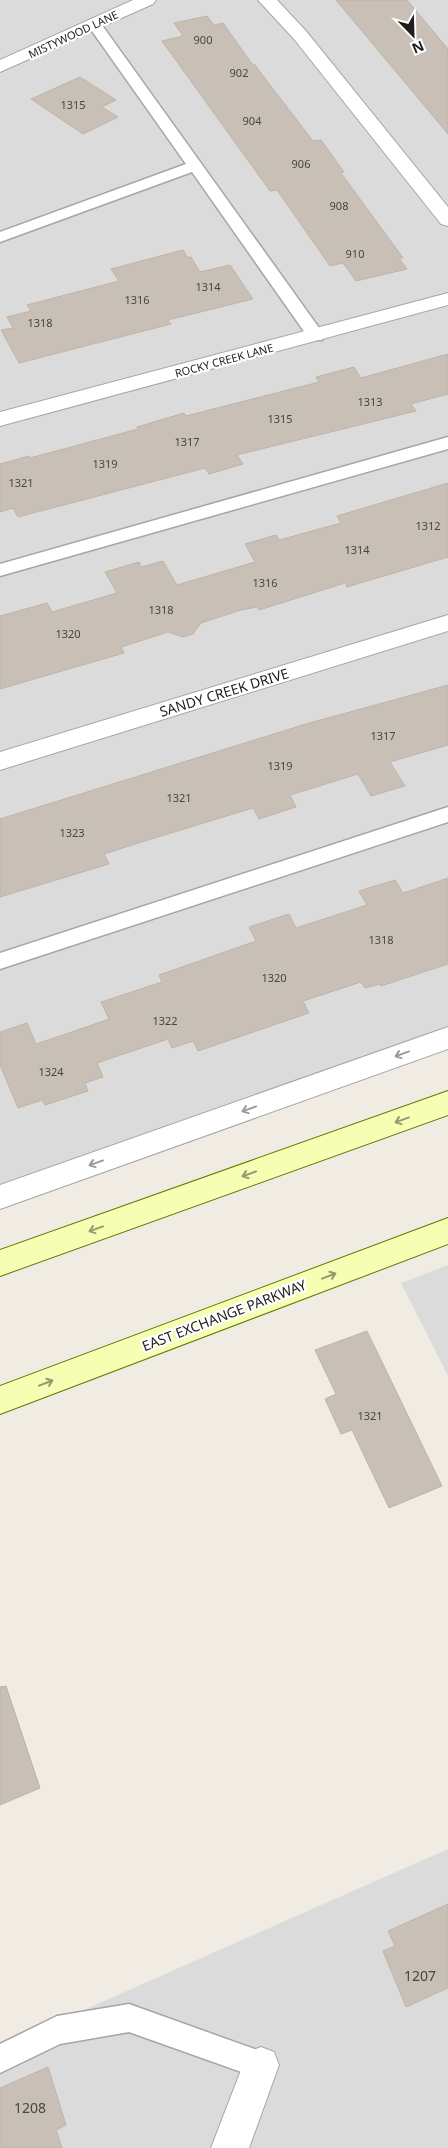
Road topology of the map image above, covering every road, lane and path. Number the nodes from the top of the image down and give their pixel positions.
1 (147, 0) edge
2 (267, 0) edge
3 (94, 24) junction
4 (0, 67) edge
5 (195, 166) junction
6 (448, 220) edge
7 (0, 237) edge
8 (448, 299) edge
9 (316, 336) junction
10 (0, 419) edge
11 (448, 443) edge
12 (0, 570) edge
13 (448, 623) edge
14 (0, 761) edge
15 (448, 814) edge
16 (0, 961) edge
17 (448, 1038) edge
18 (448, 1103) edge
19 (0, 1197) edge
20 (448, 1231) edge
21 (0, 1263) edge
22 (0, 1400) edge
23 (0, 2059) edge
24 (261, 2065) joint
25 (230, 2148) edge

1 - 3 street, MISTYWOOD LANE
2 - 6 street
3 - 4 street, MISTYWOOD LANE
3 - 5 lane
5 - 7 lane
5 - 9 lane
8 - 9 street, ROCKY CREEK LANE
9 - 10 street, ROCKY CREEK LANE
11 - 12 lane
13 - 14 street, SANDY CREEK DRIVE
15 - 16 lane
17 -> 19 street
18 -> 21 main road
22 -> 20 main road, EAST EXCHANGE PARKWAY
23 - 24 lane
24 - 25 street

